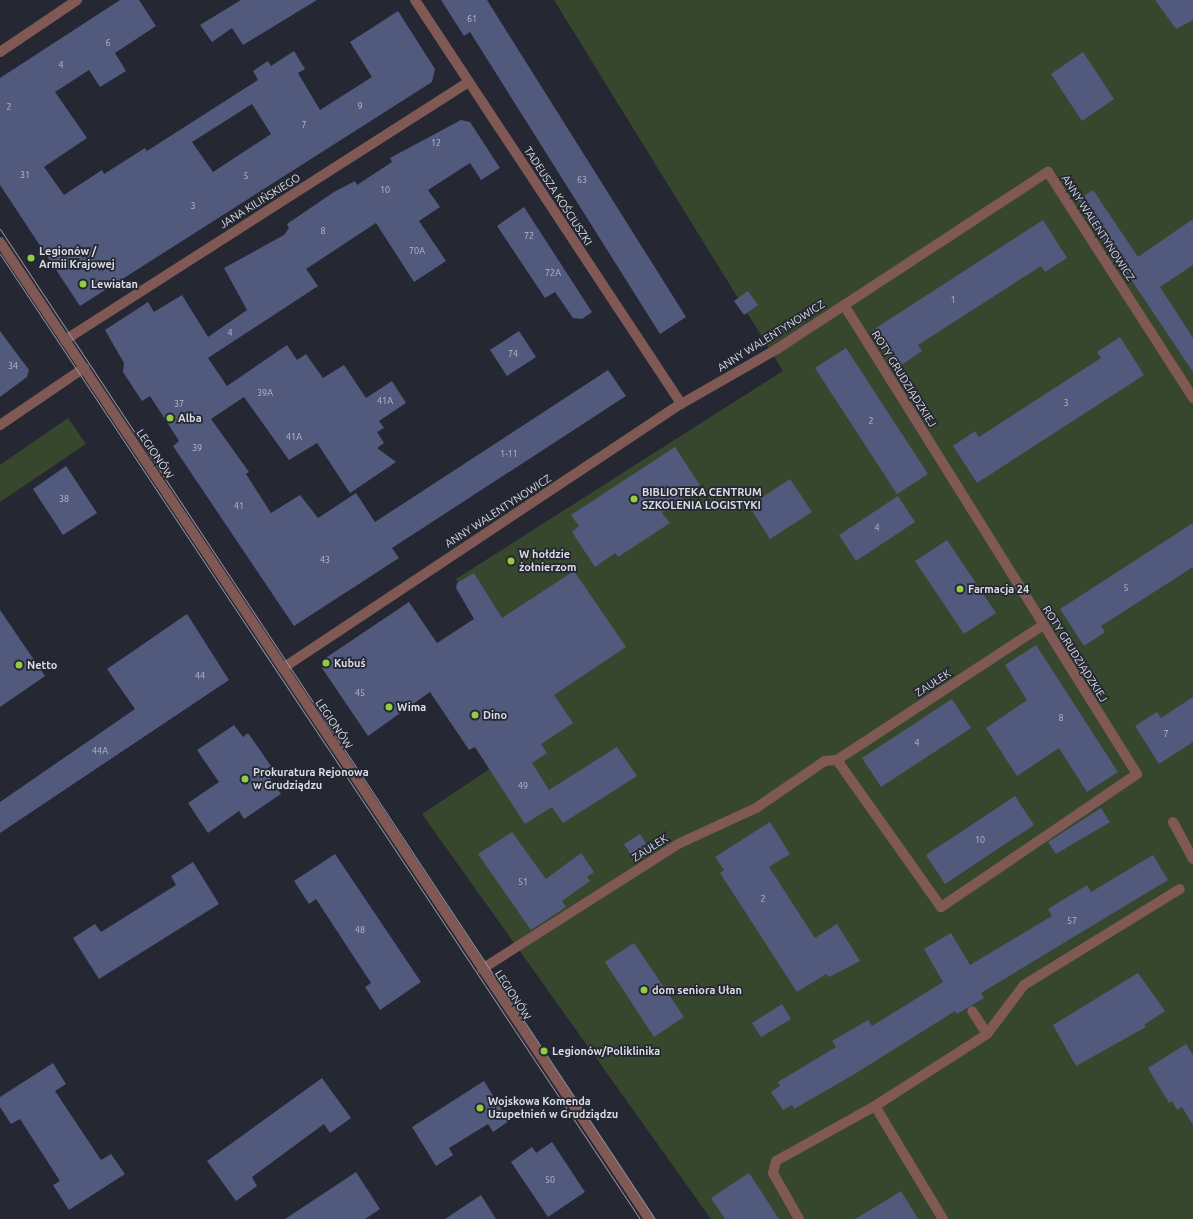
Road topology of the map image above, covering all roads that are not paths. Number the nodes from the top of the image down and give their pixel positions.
1 (77, 0) edge
2 (415, 0) edge
3 (0, 52) edge
4 (470, 82) junction
5 (0, 242) edge
6 (844, 305) junction
7 (64, 340) junction
8 (84, 368) junction
9 (1193, 398) edge
10 (681, 404) junction
11 (0, 425) edge
12 (1043, 625) junction
13 (283, 668) junction
14 (837, 760) junction
15 (1173, 822) dead end
16 (1193, 859) edge
17 (1180, 889) dead end
18 (482, 969) junction
19 (972, 1010) dead end
20 (987, 1034) junction
21 (875, 1106) junction
22 (649, 1219) edge
23 (799, 1219) edge
24 (943, 1219) edge

1 - 3 street
2 - 4 street, TADEUSZA KOŚCIUSZKI
4 - 7 street, JANA KILIŃSKIEGO
4 - 10 street, TADEUSZA KOŚCIUSZKI
5 - 7 street, LEGIONÓW
6 - 9 street, ANNY WALENTYNOWICZ
6 - 10 street, ANNY WALENTYNOWICZ
6 - 12 street, ROTY GRUDZIĄDZKIEJ
7 - 8 street, LEGIONÓW
8 - 11 street
8 - 13 street, LEGIONÓW
10 - 13 street, ANNY WALENTYNOWICZ
12 - 14 street, ZAUŁEK
12 - 14 street, ROTY GRUDZIĄDZKIEJ
13 - 18 street, LEGIONÓW
14 - 18 street, ZAUŁEK
15 - 16 street
17 - 20 street
18 - 22 street, LEGIONÓW
19 - 20 street
20 - 21 street
21 - 23 street
21 - 24 street

